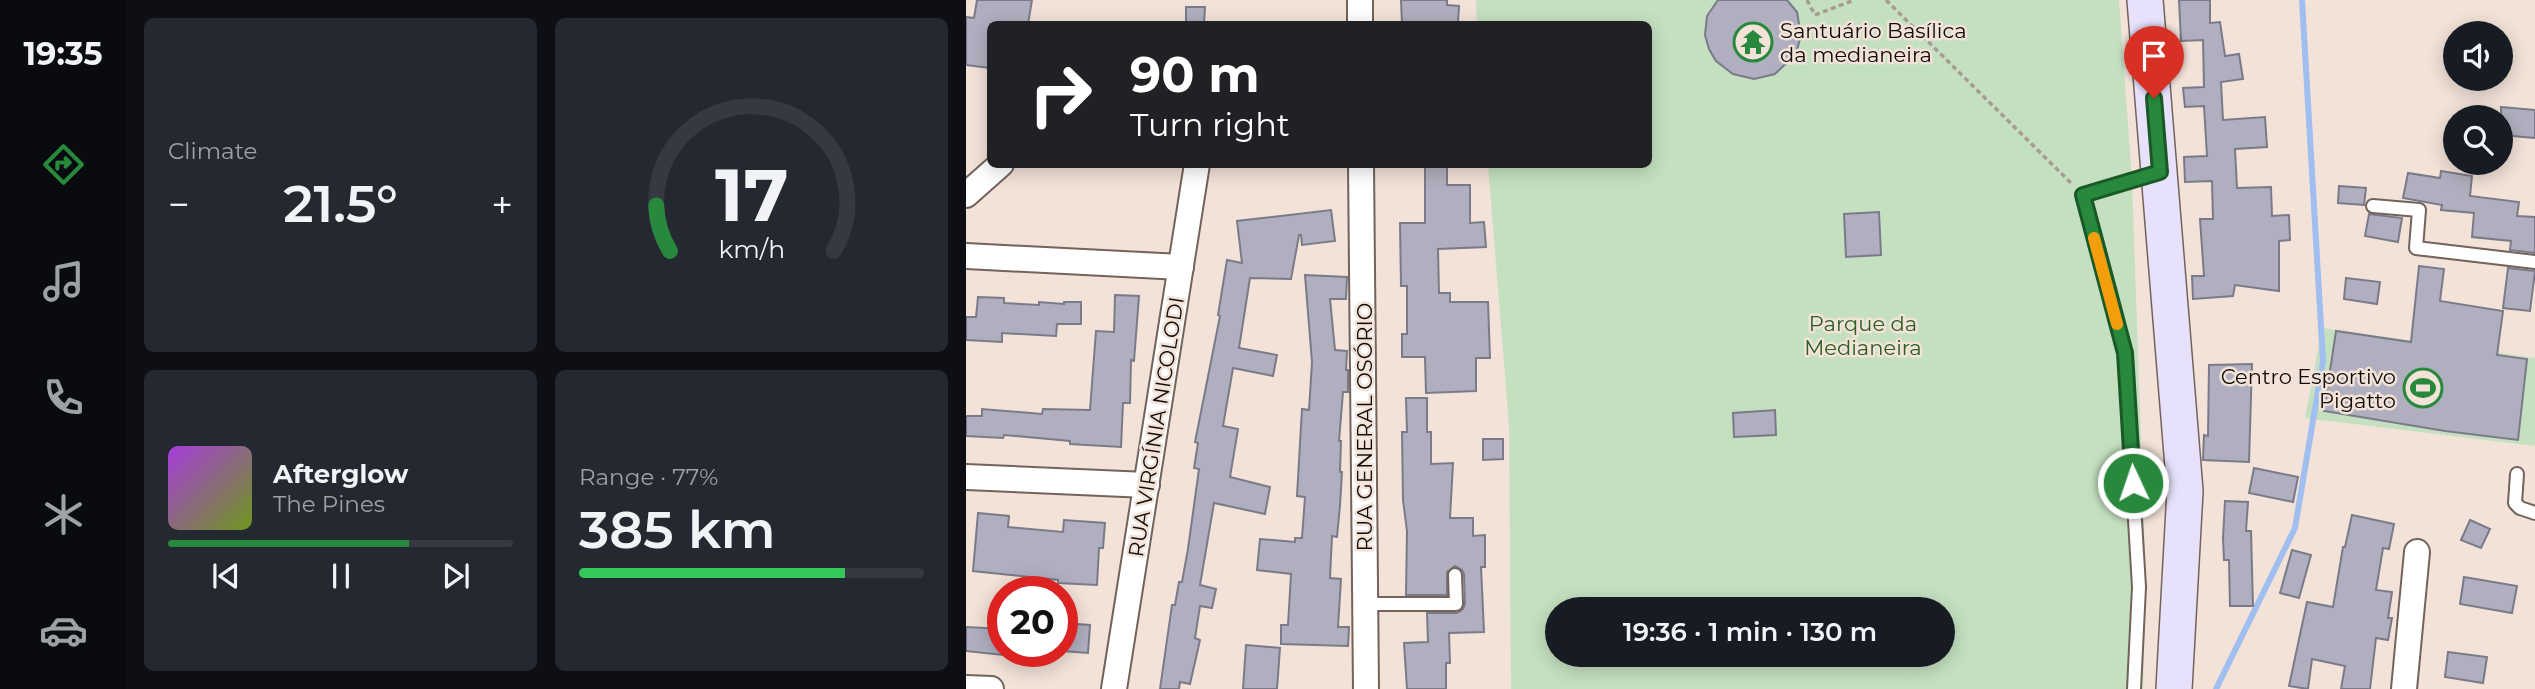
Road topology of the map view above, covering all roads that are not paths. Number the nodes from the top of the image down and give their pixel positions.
1 (1360, 0) edge
2 (2145, 0) edge
3 (1360, 21) edge
4 (996, 168) edge
5 (1196, 168) edge
6 (1362, 168) edge
7 (2160, 172) junction
8 (966, 195) edge
9 (2373, 206) dead end
10 (966, 256) edge
11 (2535, 262) edge
12 (1181, 267) junction
13 (2517, 474) dead end
14 (966, 477) edge
15 (1147, 485) junction
16 (2535, 513) edge
17 (2417, 552) dead end
18 (1455, 575) dead end
19 (1365, 604) junction
20 (966, 688) edge
21 (990, 689) edge
22 (1114, 689) edge
23 (1366, 689) edge
24 (2134, 689) edge
25 (2174, 689) edge
26 (2404, 689) edge

1 - 3 street
2 - 7 street
4 - 8 street
5 - 12 street, RUA VIRGÍNIA NICOLODI
6 - 19 street, RUA GENERAL OSÓRIO
7 - 24 lane
7 - 25 street
9 - 11 lane
10 - 12 street
12 - 15 street, RUA VIRGÍNIA NICOLODI
13 - 16 lane
14 - 15 street
15 - 22 street, RUA VIRGÍNIA NICOLODI
17 - 26 street
18 - 19 lane
19 - 23 street, RUA GENERAL OSÓRIO
20 - 21 street

